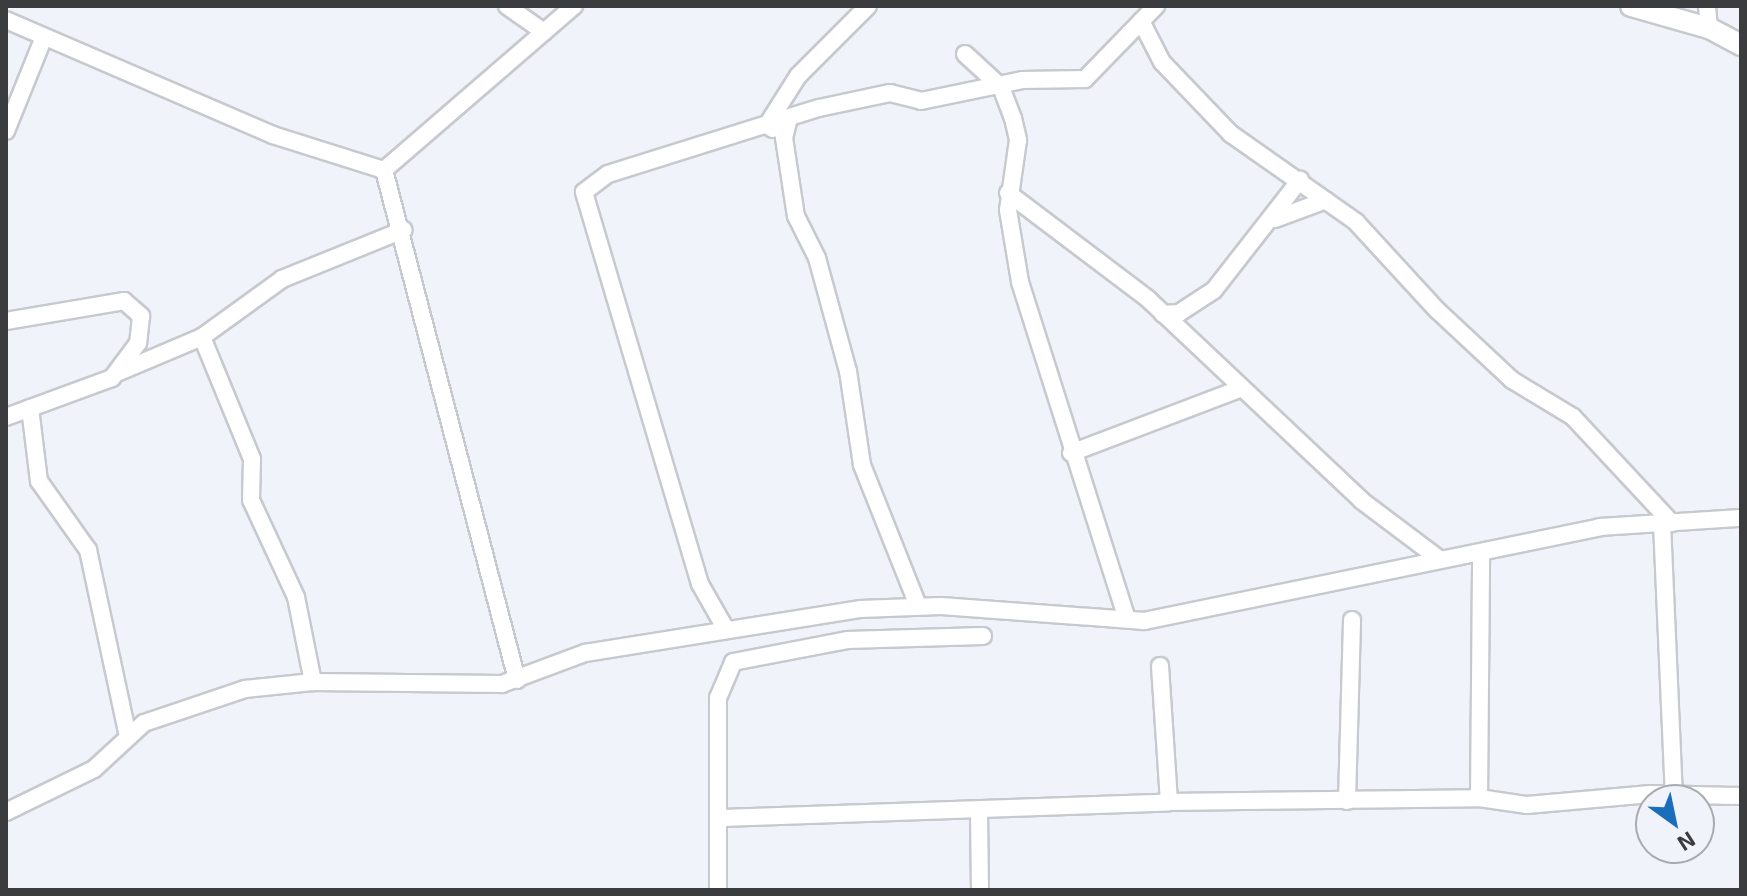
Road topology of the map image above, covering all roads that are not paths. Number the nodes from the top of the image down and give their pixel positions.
1 (507, 6) edge
2 (574, 6) edge
3 (868, 6) edge
4 (1156, 6) edge
5 (1631, 6) edge
6 (1707, 6) edge
7 (6, 20) edge
8 (1141, 21) junction
9 (1709, 28) junction
10 (544, 32) junction
11 (44, 37) junction
12 (1741, 45) edge
13 (965, 54) dead end
14 (1001, 87) junction
15 (767, 125) junction
16 (786, 130) junction
17 (6, 131) edge
18 (384, 170) junction
19 (1300, 180) junction
20 (1326, 200) junction
21 (1016, 213) junction
22 (1274, 220) junction
23 (403, 230) junction
24 (1173, 318) junction
25 (6, 321) edge
26 (202, 337) junction
27 (117, 373) junction
28 (1242, 388) junction
29 (30, 408) junction
30 (6, 417) edge
31 (1071, 453) junction
32 (1741, 518) edge
33 (1667, 523) junction
34 (1481, 553) junction
35 (1438, 558) junction
36 (918, 606) junction
37 (1127, 619) junction
38 (1352, 620) dead end
39 (724, 626) junction
40 (983, 636) dead end
41 (1160, 666) dead end
42 (517, 680) junction
43 (313, 682) junction
44 (132, 727) junction
45 (1674, 784) edge
46 (1715, 795) edge
47 (1741, 796) edge
48 (1635, 797) edge
49 (1479, 798) junction
50 (1347, 801) junction
51 (1169, 802) junction
52 (979, 810) junction
53 (6, 812) edge
54 (722, 818) junction
55 (718, 890) edge
56 (980, 890) edge

1 - 10 street
2 - 10 street
3 - 15 street
4 - 8 street
5 - 9 street
6 - 9 street
7 - 11 street
8 - 14 street
8 - 19 street
9 - 12 street
10 - 18 street
11 - 17 street
11 - 18 street
13 - 14 street
14 - 16 street
14 - 21 street
15 - 16 street
15 - 39 street
16 - 36 street
18 - 23 street
19 - 20 street
19 - 22 street
20 - 22 street
20 - 33 street
21 - 24 street
21 - 31 street
22 - 24 street
23 - 26 street
23 - 42 street
24 - 28 street
25 - 27 street
26 - 27 street
26 - 43 street
27 - 29 street
28 - 31 street
28 - 35 street
29 - 30 street
29 - 44 street
31 - 37 street
32 - 33 street
33 - 34 street
33 - 45 street
34 - 35 street
34 - 49 street
35 - 37 street
36 - 37 street
36 - 39 street
38 - 50 street
39 - 42 street
40 - 54 street
41 - 51 street
42 - 43 street
43 - 44 street
44 - 53 street
46 - 47 street
48 - 49 street
49 - 50 street
50 - 51 street
51 - 52 street
52 - 54 street
52 - 56 street
54 - 55 street

